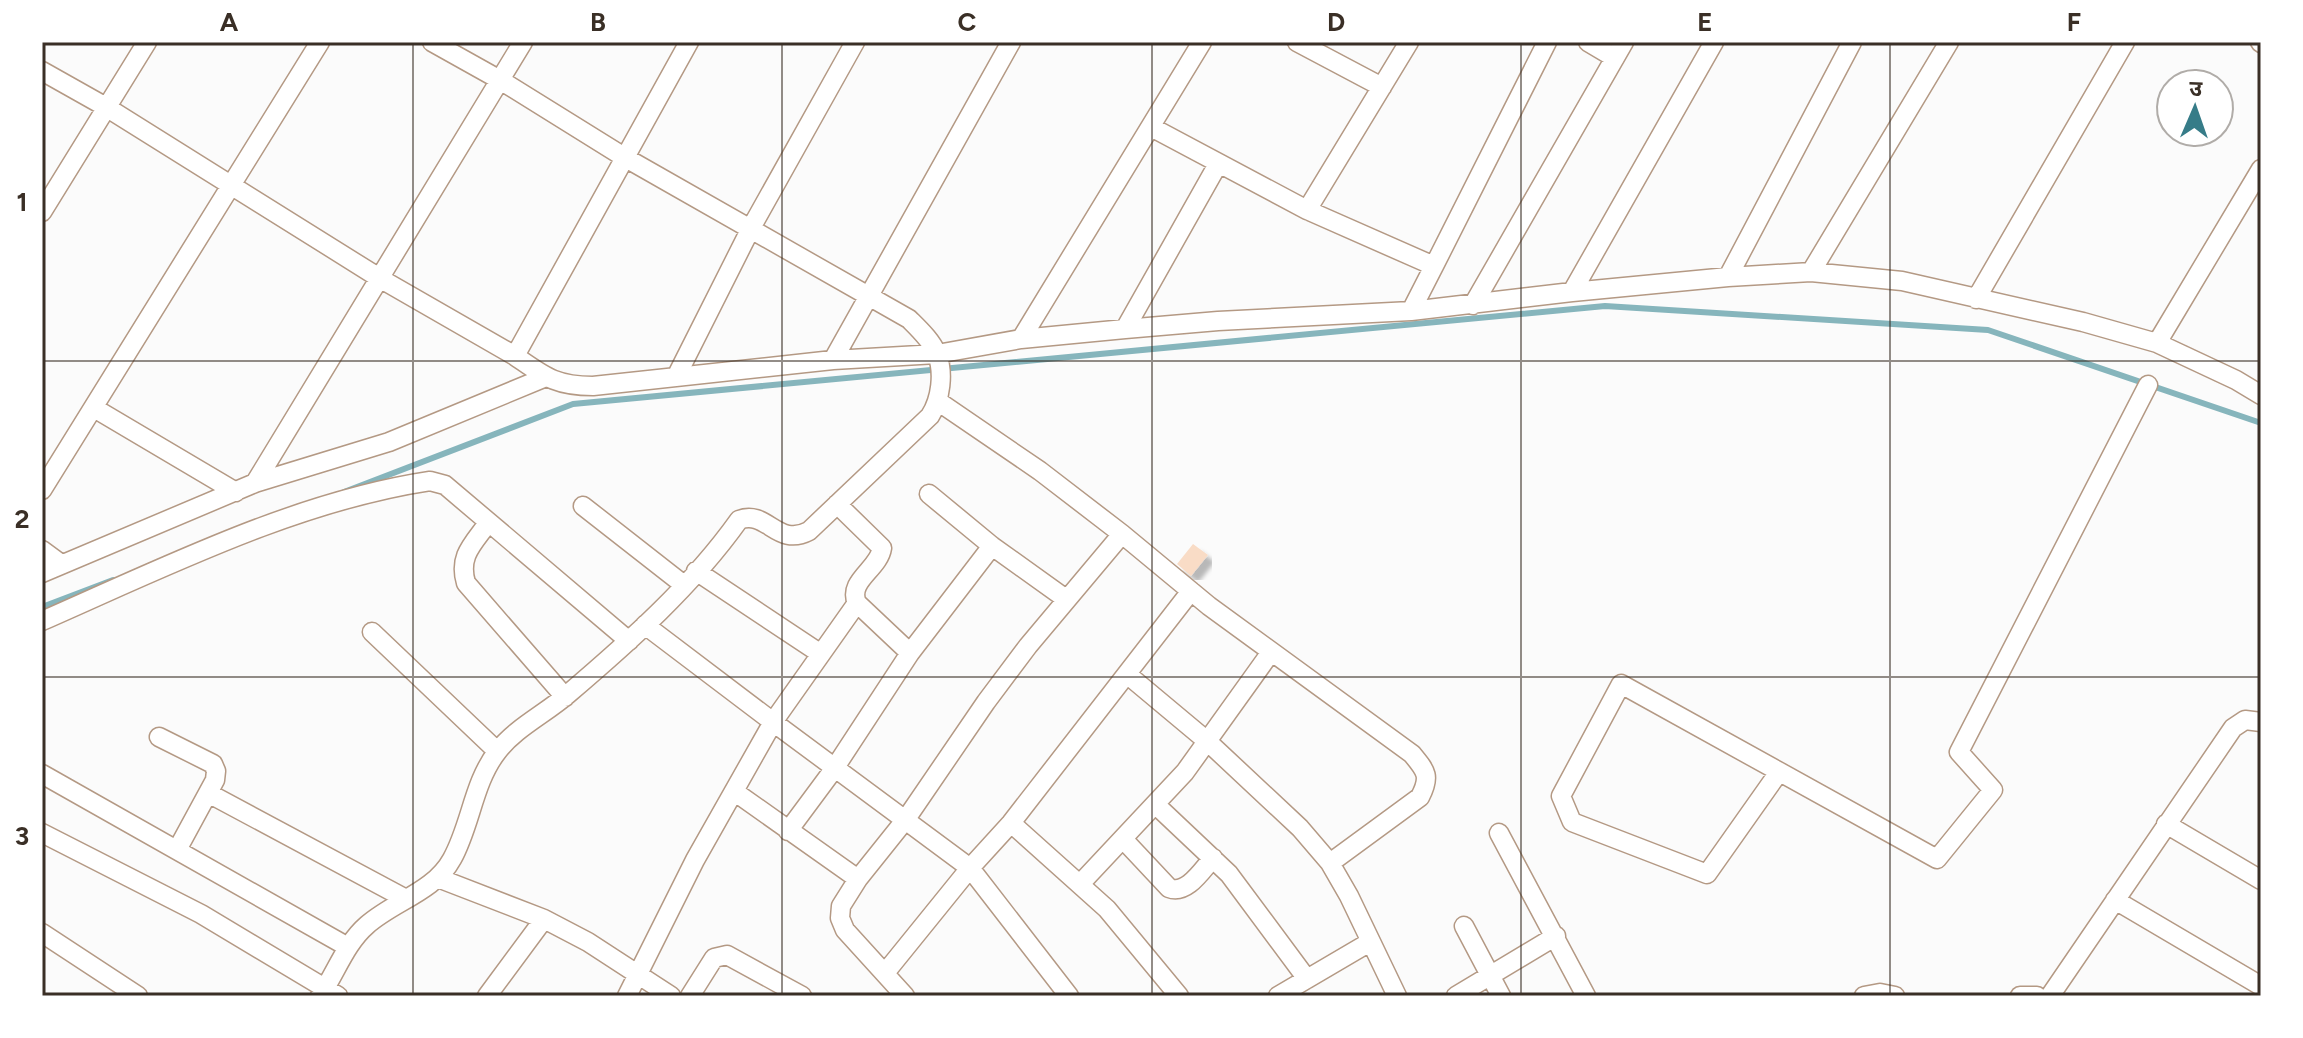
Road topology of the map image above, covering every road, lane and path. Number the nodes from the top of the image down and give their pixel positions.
1 (147, 42) edge
2 (320, 42) edge
3 (432, 42) edge
4 (523, 42) edge
5 (689, 42) edge
6 (855, 42) edge
7 (1011, 42) edge
8 (1202, 42) edge
9 (1297, 42) edge
10 (1409, 42) edge
11 (1547, 42) edge
12 (1588, 42) edge
13 (1714, 42) edge
14 (1852, 42) edge
15 (1949, 42) edge
16 (2125, 42) edge
17 (1619, 50) edge
18 (42, 71) edge
19 (500, 80) junction
20 (1382, 87) junction
21 (106, 107) junction
22 (1151, 127) junction
23 (624, 157) junction
24 (1218, 164) junction
25 (2261, 169) edge
26 (230, 186) junction
27 (1307, 210) junction
28 (42, 212) edge
29 (751, 228) junction
30 (1434, 266) junction
31 (1811, 272) junction
32 (1728, 277) junction
33 (381, 279) junction
34 (1572, 292) junction
35 (869, 294) junction
36 (1976, 299) junction
37 (1473, 305) junction
38 (1411, 311) junction
39 (1125, 329) junction
40 (1021, 339) junction
41 (2157, 343) junction
42 (515, 356) junction
43 (833, 360) junction
44 (938, 360) junction
45 (546, 377) junction
46 (676, 377) junction
47 (2148, 385) dead end
48 (2261, 395) edge
49 (939, 397) junction
50 (94, 408) junction
51 (255, 483) junction
52 (42, 490) edge
53 (236, 492) junction
54 (929, 494) dead end
55 (837, 504) junction
56 (583, 506) dead end
57 (488, 523) junction
58 (1122, 534) junction
59 (992, 546) junction
60 (42, 550) edge
61 (61, 564) junction
62 (42, 573) edge
63 (690, 578) junction
64 (1191, 591) junction
65 (1066, 599) junction
66 (857, 603) junction
67 (42, 621) edge
68 (645, 625) junction
69 (372, 632) dead end
70 (629, 641) junction
71 (1271, 652) junction
72 (910, 653) junction
73 (821, 654) junction
74 (1128, 675) junction
75 (565, 697) junction
76 (773, 722) junction
77 (2261, 722) edge
78 (159, 737) dead end
79 (1207, 741) junction
80 (497, 751) junction
81 (834, 769) junction
82 (1779, 772) junction
83 (42, 774) edge
84 (735, 792) junction
85 (208, 793) junction
86 (1156, 805) junction
87 (906, 819) junction
88 (1011, 823) junction
89 (2166, 824) junction
90 (788, 831) junction
91 (42, 833) edge
92 (1499, 833) dead end
93 (1123, 839) junction
94 (177, 850) junction
95 (1213, 858) junction
96 (1330, 863) junction
97 (970, 868) junction
98 (438, 878) junction
99 (858, 879) junction
100 (2261, 880) edge
101 (1080, 884) junction
102 (406, 899) junction
103 (2115, 900) junction
104 (544, 919) junction
105 (1464, 926) dead end
106 (42, 933) edge
107 (1556, 936) junction
108 (1370, 942) junction
109 (348, 947) junction
110 (885, 973) junction
111 (1490, 975) junction
112 (639, 976) junction
113 (1307, 979) junction
114 (2261, 986) edge
115 (328, 994) edge
116 (138, 996) edge
117 (487, 996) edge
118 (627, 996) edge
119 (671, 996) edge
120 (690, 996) edge
121 (802, 996) edge
122 (905, 996) edge
123 (1069, 996) edge
124 (1179, 996) edge
125 (1278, 996) edge
126 (1397, 996) edge
127 (1456, 996) edge
128 (1501, 996) edge
129 (1586, 996) edge
130 (1864, 996) edge
131 (1895, 996) edge
132 (2020, 996) edge
133 (2037, 996) edge
134 (2050, 996) edge

1 - 21 street
2 - 26 street
3 - 19 street
4 - 19 street
5 - 23 street
6 - 29 street
7 - 35 street
8 - 22 street
9 - 20 street
10 - 20 street
11 - 30 street
12 - 17 street
13 - 34 street
14 - 32 street
15 - 31 street
16 - 36 street
17 - 37 street
18 - 21 street
19 - 23 street
19 - 33 street
20 - 27 street
21 - 26 street
21 - 28 street
22 - 24 street
22 - 40 street
23 - 29 street
23 - 42 street
24 - 27 street
24 - 39 street
25 - 41 street
26 - 33 street
26 - 50 street
27 - 30 street
29 - 35 street
29 - 46 street
30 - 38 street
31 - 32 street
31 - 36 street
32 - 34 street
33 - 42 street
33 - 51 street
34 - 37 street
35 - 43 street
35 - 44 street
36 - 41 street
37 - 38 street
38 - 39 street
39 - 40 street
40 - 44 street
41 - 48 street
42 - 45 street
43 - 44 street
43 - 46 street
44 - 49 street
45 - 46 street
45 - 51 street
47 - 82 street
49 - 55 street
49 - 58 street
50 - 52 street
50 - 53 street
51 - 53 street
53 - 61 street
54 - 59 street
55 - 63 street
55 - 66 street
56 - 63 street
57 - 67 street
57 - 70 street
57 - 75 street
58 - 64 street
58 - 65 street
59 - 65 street
59 - 72 street
60 - 61 street
61 - 62 street
63 - 68 street
63 - 73 street
64 - 71 street
64 - 74 street
65 - 87 street
66 - 72 street
66 - 73 street
68 - 70 street
68 - 76 street
69 - 80 street
70 - 75 street
71 - 79 street
71 - 96 street
72 - 81 street
73 - 76 street
74 - 79 street
74 - 88 street
75 - 80 street
76 - 81 street
76 - 84 street
77 - 89 street
78 - 85 street
79 - 86 street
79 - 96 street
80 - 98 street
81 - 87 street
81 - 90 street
82 - 82 street
83 - 94 street
84 - 90 street
84 - 112 street
85 - 94 street
85 - 102 street
86 - 93 street
86 - 95 street
87 - 97 street
87 - 99 street
88 - 97 street
88 - 101 street
89 - 100 street
89 - 103 street
90 - 99 street
91 - 115 street
92 - 107 street
93 - 95 street
93 - 101 street
94 - 109 street
95 - 113 street
96 - 108 street
97 - 110 street
97 - 123 street
98 - 102 street
98 - 104 street
99 - 110 street
101 - 124 street
102 - 109 street
103 - 114 street
103 - 134 street
104 - 112 street
104 - 117 street
105 - 111 street
106 - 116 street
107 - 111 street
107 - 129 street
108 - 113 street
108 - 126 street
109 - 115 street
110 - 122 street
111 - 127 street
111 - 128 street
112 - 118 street
112 - 119 street
113 - 125 street
120 - 121 street
130 - 131 street
132 - 133 street

